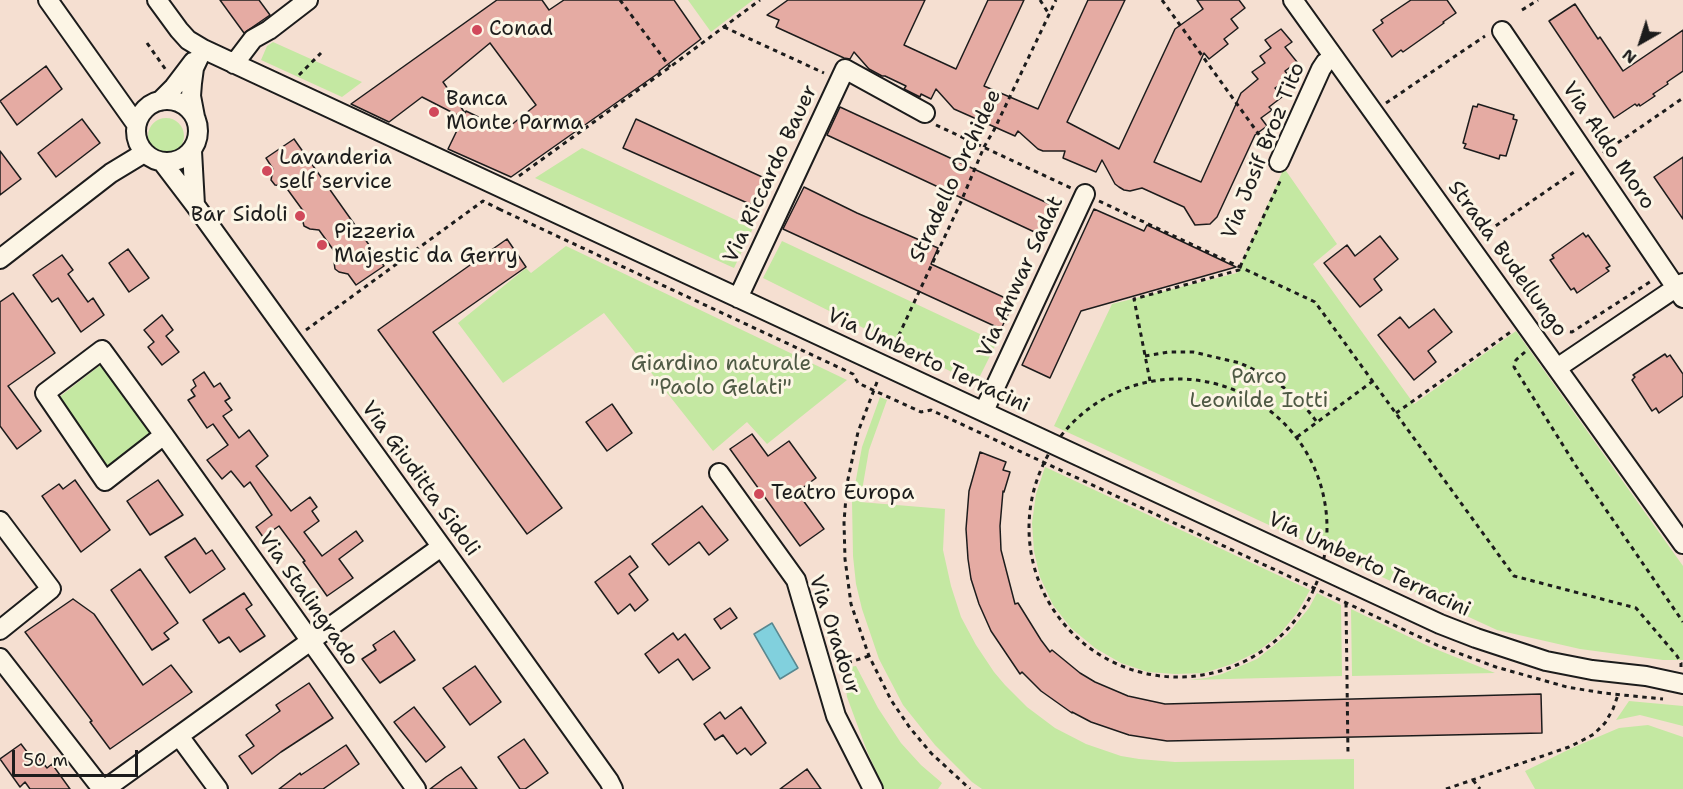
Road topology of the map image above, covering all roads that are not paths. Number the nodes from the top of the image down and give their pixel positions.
1 (48, 0) edge
2 (156, 0) edge
3 (308, 0) edge
4 (1293, 0) edge
5 (1494, 33) road end
6 (203, 49) junction
7 (1334, 57) junction
8 (234, 64) junction
9 (109, 86) junction
10 (153, 104) junction
11 (925, 113) dead end
12 (195, 117) junction
13 (136, 124) junction
14 (192, 151) junction
15 (144, 153) junction
16 (1279, 162) road end
17 (163, 163) junction
18 (1085, 194) dead end
19 (195, 205) junction
20 (0, 260) edge
21 (1681, 289) edge
22 (738, 297) junction
23 (1557, 368) junction
24 (984, 411) junction
25 (165, 435) junction
26 (719, 474) dead end
27 (0, 521) edge
28 (1683, 544) edge
29 (441, 547) junction
30 (0, 630) edge
31 (310, 642) junction
32 (0, 658) edge
33 (1682, 670) edge
34 (179, 736) junction
35 (614, 786) edge
36 (104, 789) edge
37 (218, 789) edge
38 (416, 789) edge
39 (873, 789) edge

1 - 9 street
2 - 6 street
3 - 8 street
4 - 7 street, Strada Budellungo
5 - 21 street, Via Aldo Moro
6 - 8 street, Via Umberto Terracini
6 - 10 street
6 - 12 street
7 - 16 street, Via Josif Broz Tito
7 - 23 street, Strada Budellungo
8 - 22 street, Via Umberto Terracini
9 - 10 street
9 - 13 street
10 - 12 street
10 - 13 street
11 - 22 street, Via Riccardo Bauer
12 - 14 street
13 - 15 street
14 - 17 street
14 - 19 street
15 - 17 street, Via Giuditta Sidoli
15 - 20 street
17 - 19 street, Via Giuditta Sidoli
18 - 24 street, Via Anwar Sadat
19 - 29 street, Via Giuditta Sidoli
21 - 23 street
22 - 24 street, Via Umberto Terracini
23 - 28 street, Strada Budellungo
24 - 33 street, Via Umberto Terracini
25 - 25 street, Via Stalingrado
25 - 31 street, Via Stalingrado
26 - 39 street, Via Oradour
27 - 30 street
29 - 31 street
29 - 35 street, Via Giuditta Sidoli
31 - 34 street
31 - 38 street, Via Stalingrado
32 - 36 street
34 - 36 street
34 - 37 street

